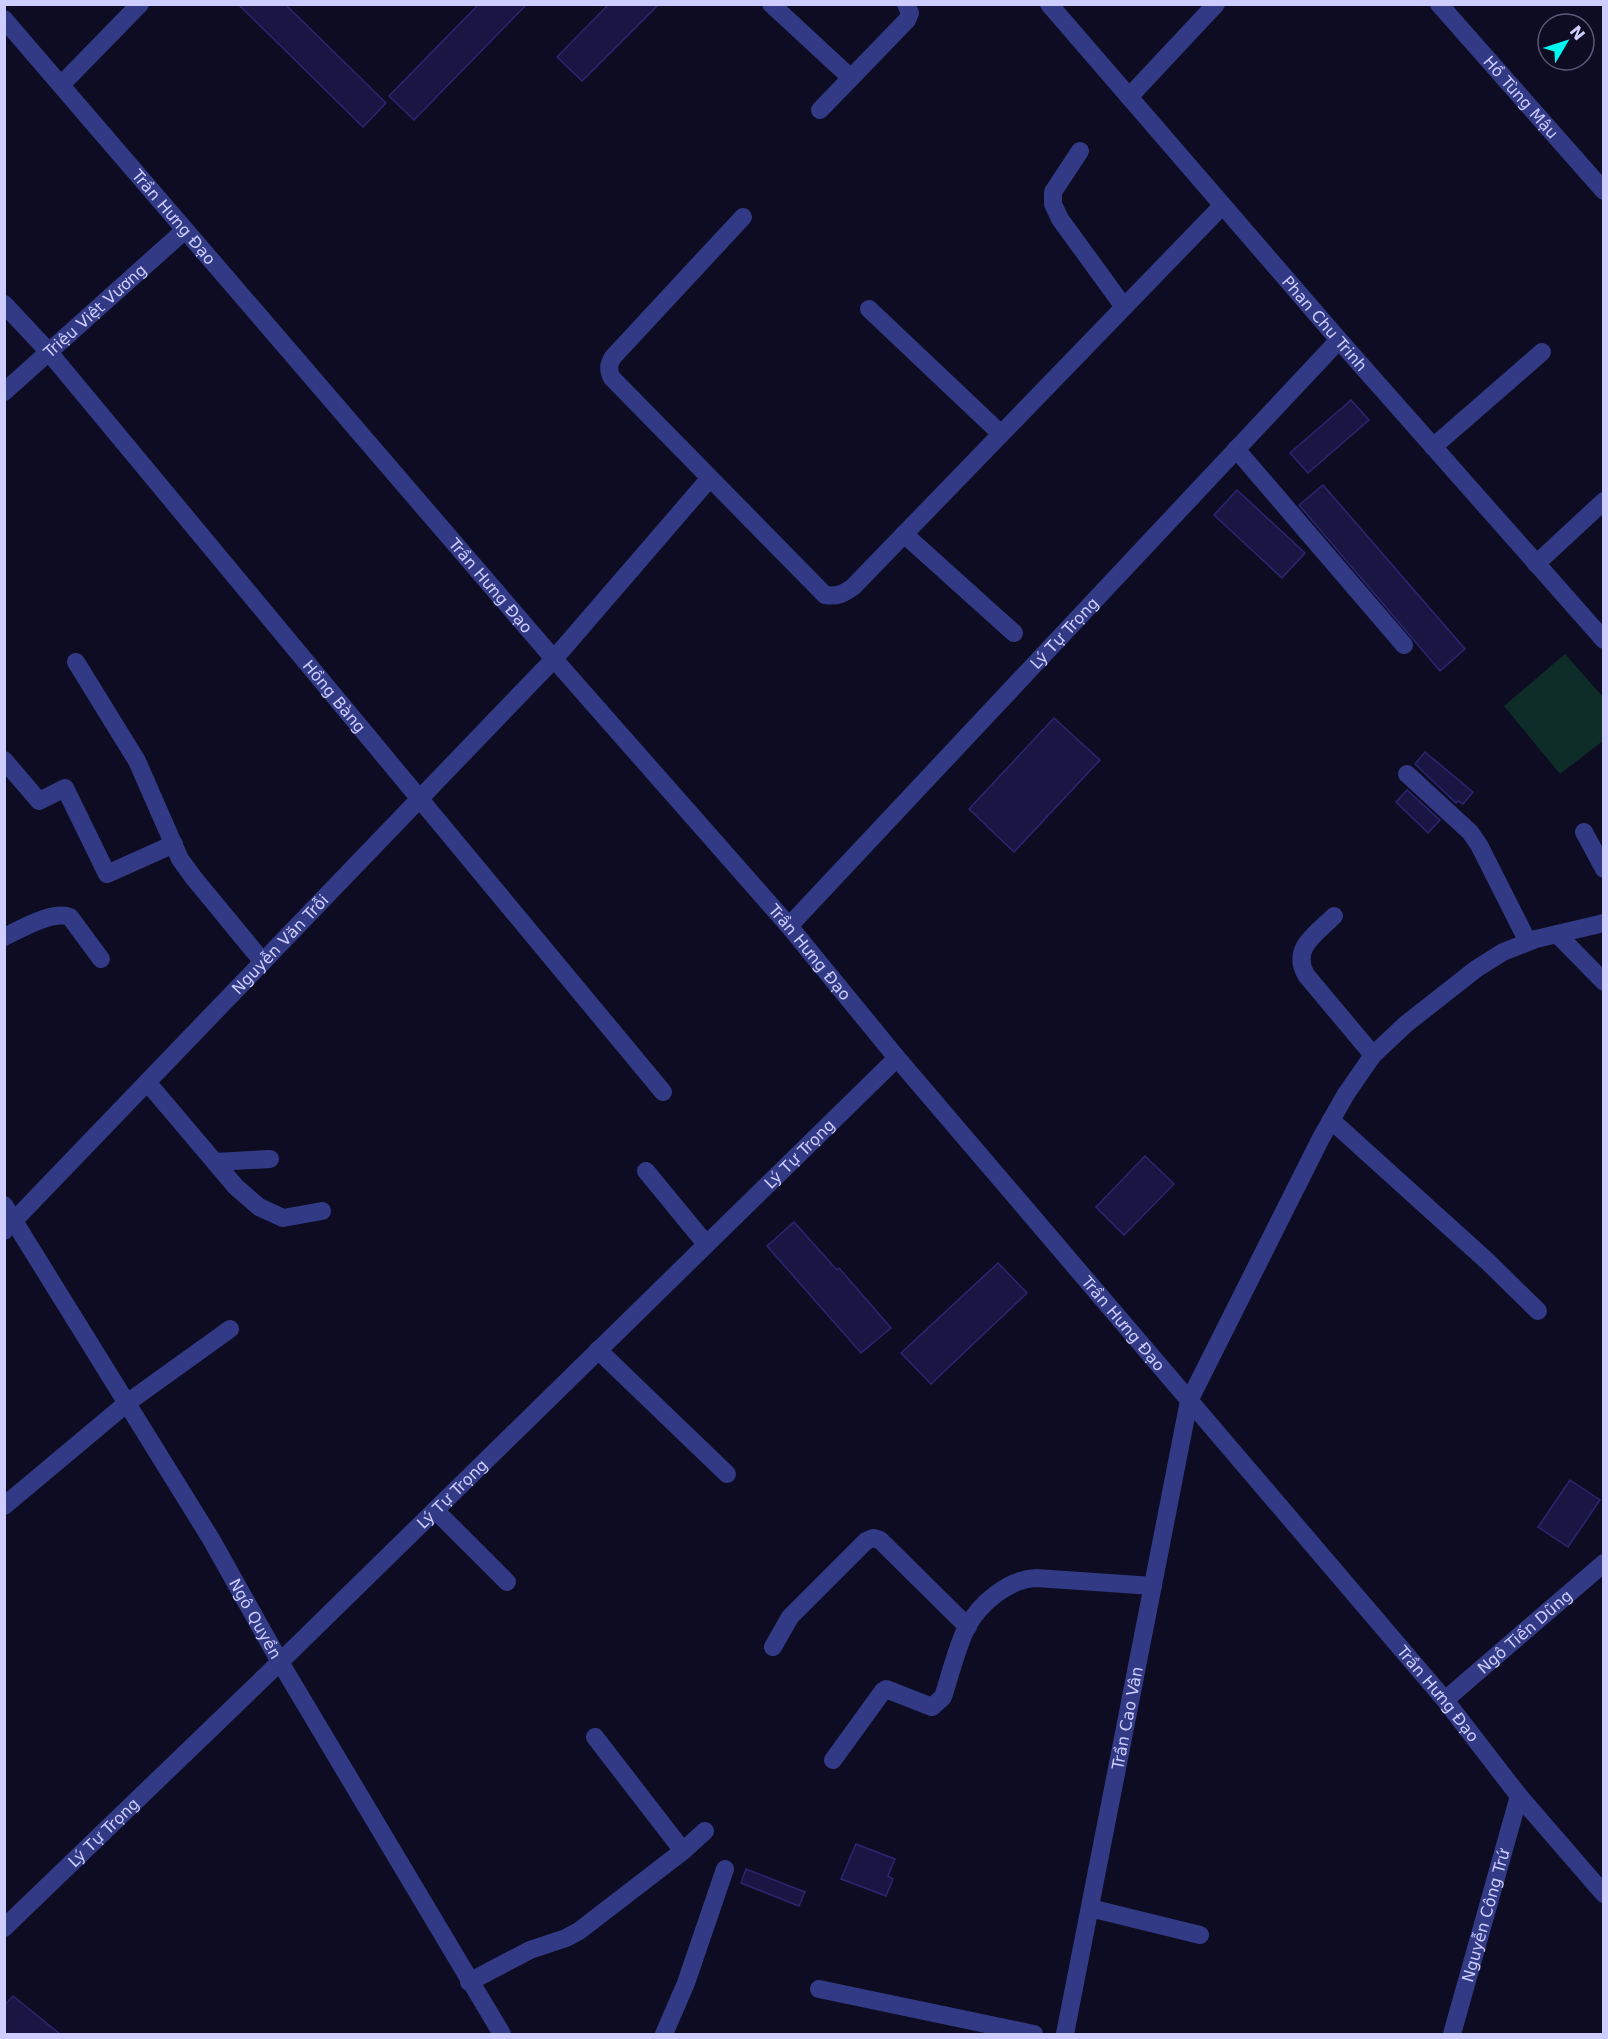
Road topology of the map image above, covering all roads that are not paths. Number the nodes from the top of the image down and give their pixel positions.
1 (140, 4) edge
2 (771, 4) edge
3 (906, 4) edge
4 (1049, 4) edge
5 (1216, 4) edge
6 (1439, 4) edge
7 (4, 19) edge
8 (851, 78) junction
9 (62, 84) junction
10 (1129, 97) junction
11 (820, 110) dead end
12 (1080, 151) dead end
13 (1604, 191) edge
14 (1222, 206) junction
15 (743, 218) dead end
16 (185, 230) junction
17 (4, 304) edge
18 (1124, 307) junction
19 (869, 309) dead end
20 (1339, 340) junction
21 (48, 351) junction
22 (1542, 352) dead end
23 (4, 392) edge
24 (1001, 434) junction
25 (1433, 447) junction
26 (1236, 449) junction
27 (710, 478) junction
28 (1604, 501) edge
29 (904, 534) junction
30 (1536, 564) junction
31 (1014, 633) dead end
32 (1603, 637) edge
33 (1404, 645) dead end
34 (554, 659) junction
35 (76, 662) dead end
36 (4, 760) edge
37 (1407, 774) dead end
38 (421, 798) junction
39 (1584, 832) dead end
40 (174, 844) junction
41 (1604, 869) edge
42 (1334, 916) dead end
43 (1604, 923) edge
44 (789, 926) junction
45 (1557, 934) junction
46 (4, 937) edge
47 (1528, 942) junction
48 (101, 959) dead end
49 (263, 962) junction
50 (1604, 982) edge
51 (1373, 1055) junction
52 (897, 1058) junction
53 (147, 1082) junction
54 (663, 1092) dead end
55 (1331, 1120) junction
56 (270, 1158) dead end
57 (215, 1162) junction
58 (646, 1171) dead end
59 (322, 1211) dead end
60 (8, 1219) edge
61 (706, 1244) junction
62 (1538, 1311) dead end
63 (231, 1329) dead end
64 (598, 1350) junction
65 (1189, 1401) junction
66 (127, 1403) junction
67 (727, 1474) dead end
68 (4, 1506) edge
69 (435, 1510) junction
70 (1604, 1563) edge
71 (507, 1582) dead end
72 (1153, 1586) junction
73 (968, 1627) junction
74 (773, 1647) dead end
75 (280, 1662) junction
76 (1445, 1700) junction
77 (595, 1737) dead end
78 (832, 1760) dead end
79 (1519, 1796) junction
80 (705, 1831) dead end
81 (683, 1851) junction
82 (725, 1869) dead end
83 (1604, 1894) edge
84 (1090, 1908) junction
85 (4, 1928) edge
86 (1200, 1935) dead end
87 (469, 1982) junction
88 (819, 1989) dead end
89 (502, 2034) edge
90 (664, 2034) edge
91 (1034, 2034) edge
92 (1065, 2034) edge
93 (1452, 2034) edge

1 - 9 street
2 - 8 street
3 - 8 street
4 - 10 street, Phan Chu Trinh
5 - 10 street
6 - 13 street, Hồ Tùng Mậu
7 - 9 street, Trần Hưng Đạo
8 - 11 street
9 - 16 street, Trần Hưng Đạo
10 - 14 street, Phan Chu Trinh
12 - 18 street
14 - 18 street
14 - 20 street, Phan Chu Trinh
15 - 27 street
16 - 21 street, Triệu Việt Vương
16 - 34 street, Trần Hưng Đạo
17 - 21 street, Hồng Bàng
18 - 24 street
19 - 24 street
20 - 25 street, Phan Chu Trinh
20 - 26 street, Lý Tự Trọng
21 - 23 street, Triệu Việt Vương
21 - 38 street, Hồng Bàng
22 - 25 street
24 - 29 street
25 - 30 street, Phan Chu Trinh
26 - 33 street
26 - 44 street, Lý Tự Trọng
27 - 29 street
27 - 34 street, Nguyễn Văn Trỗi
28 - 30 street
29 - 31 street
30 - 32 street, Phan Chu Trinh
34 - 38 street, Nguyễn Văn Trỗi
34 - 44 street, Trần Hưng Đạo
35 - 40 street
36 - 40 street
37 - 47 street
38 - 49 street, Nguyễn Văn Trỗi
38 - 54 street, Hồng Bàng
39 - 41 street
40 - 49 street
42 - 51 street
43 - 45 street, Trần Cao Vân
44 - 52 street, Trần Hưng Đạo
45 - 47 street, Trần Cao Vân
45 - 50 street
46 - 48 street
47 - 51 street, Trần Cao Vân
49 - 53 street, Nguyễn Văn Trỗi
51 - 55 street, Trần Cao Vân
52 - 61 street, Lý Tự Trọng
52 - 65 street, Trần Hưng Đạo
53 - 57 street
53 - 60 street, Nguyễn Văn Trỗi
55 - 62 street
55 - 65 street, Trần Cao Vân
56 - 57 street
57 - 59 street
58 - 61 street
60 - 66 street, Ngô Quyền
61 - 64 street, Lý Tự Trọng
63 - 66 street
64 - 67 street
64 - 69 street, Lý Tự Trọng
65 - 72 street, Trần Cao Vân
65 - 76 street, Trần Hưng Đạo
66 - 68 street
66 - 75 street, Ngô Quyền
69 - 71 street
69 - 75 street, Lý Tự Trọng
70 - 76 street, Ngô Tiến Dũng
72 - 73 street
72 - 84 street, Trần Cao Vân
73 - 74 street
73 - 78 street
75 - 85 street, Lý Tự Trọng
75 - 87 street, Ngô Quyền
76 - 79 street, Trần Hưng Đạo
77 - 81 street
79 - 83 street, Trần Hưng Đạo
79 - 93 street, Nguyễn Công Trứ
80 - 81 street
81 - 87 street
82 - 90 street
84 - 86 street
84 - 92 street, Trần Cao Vân
87 - 89 street, Ngô Quyền
88 - 91 street

